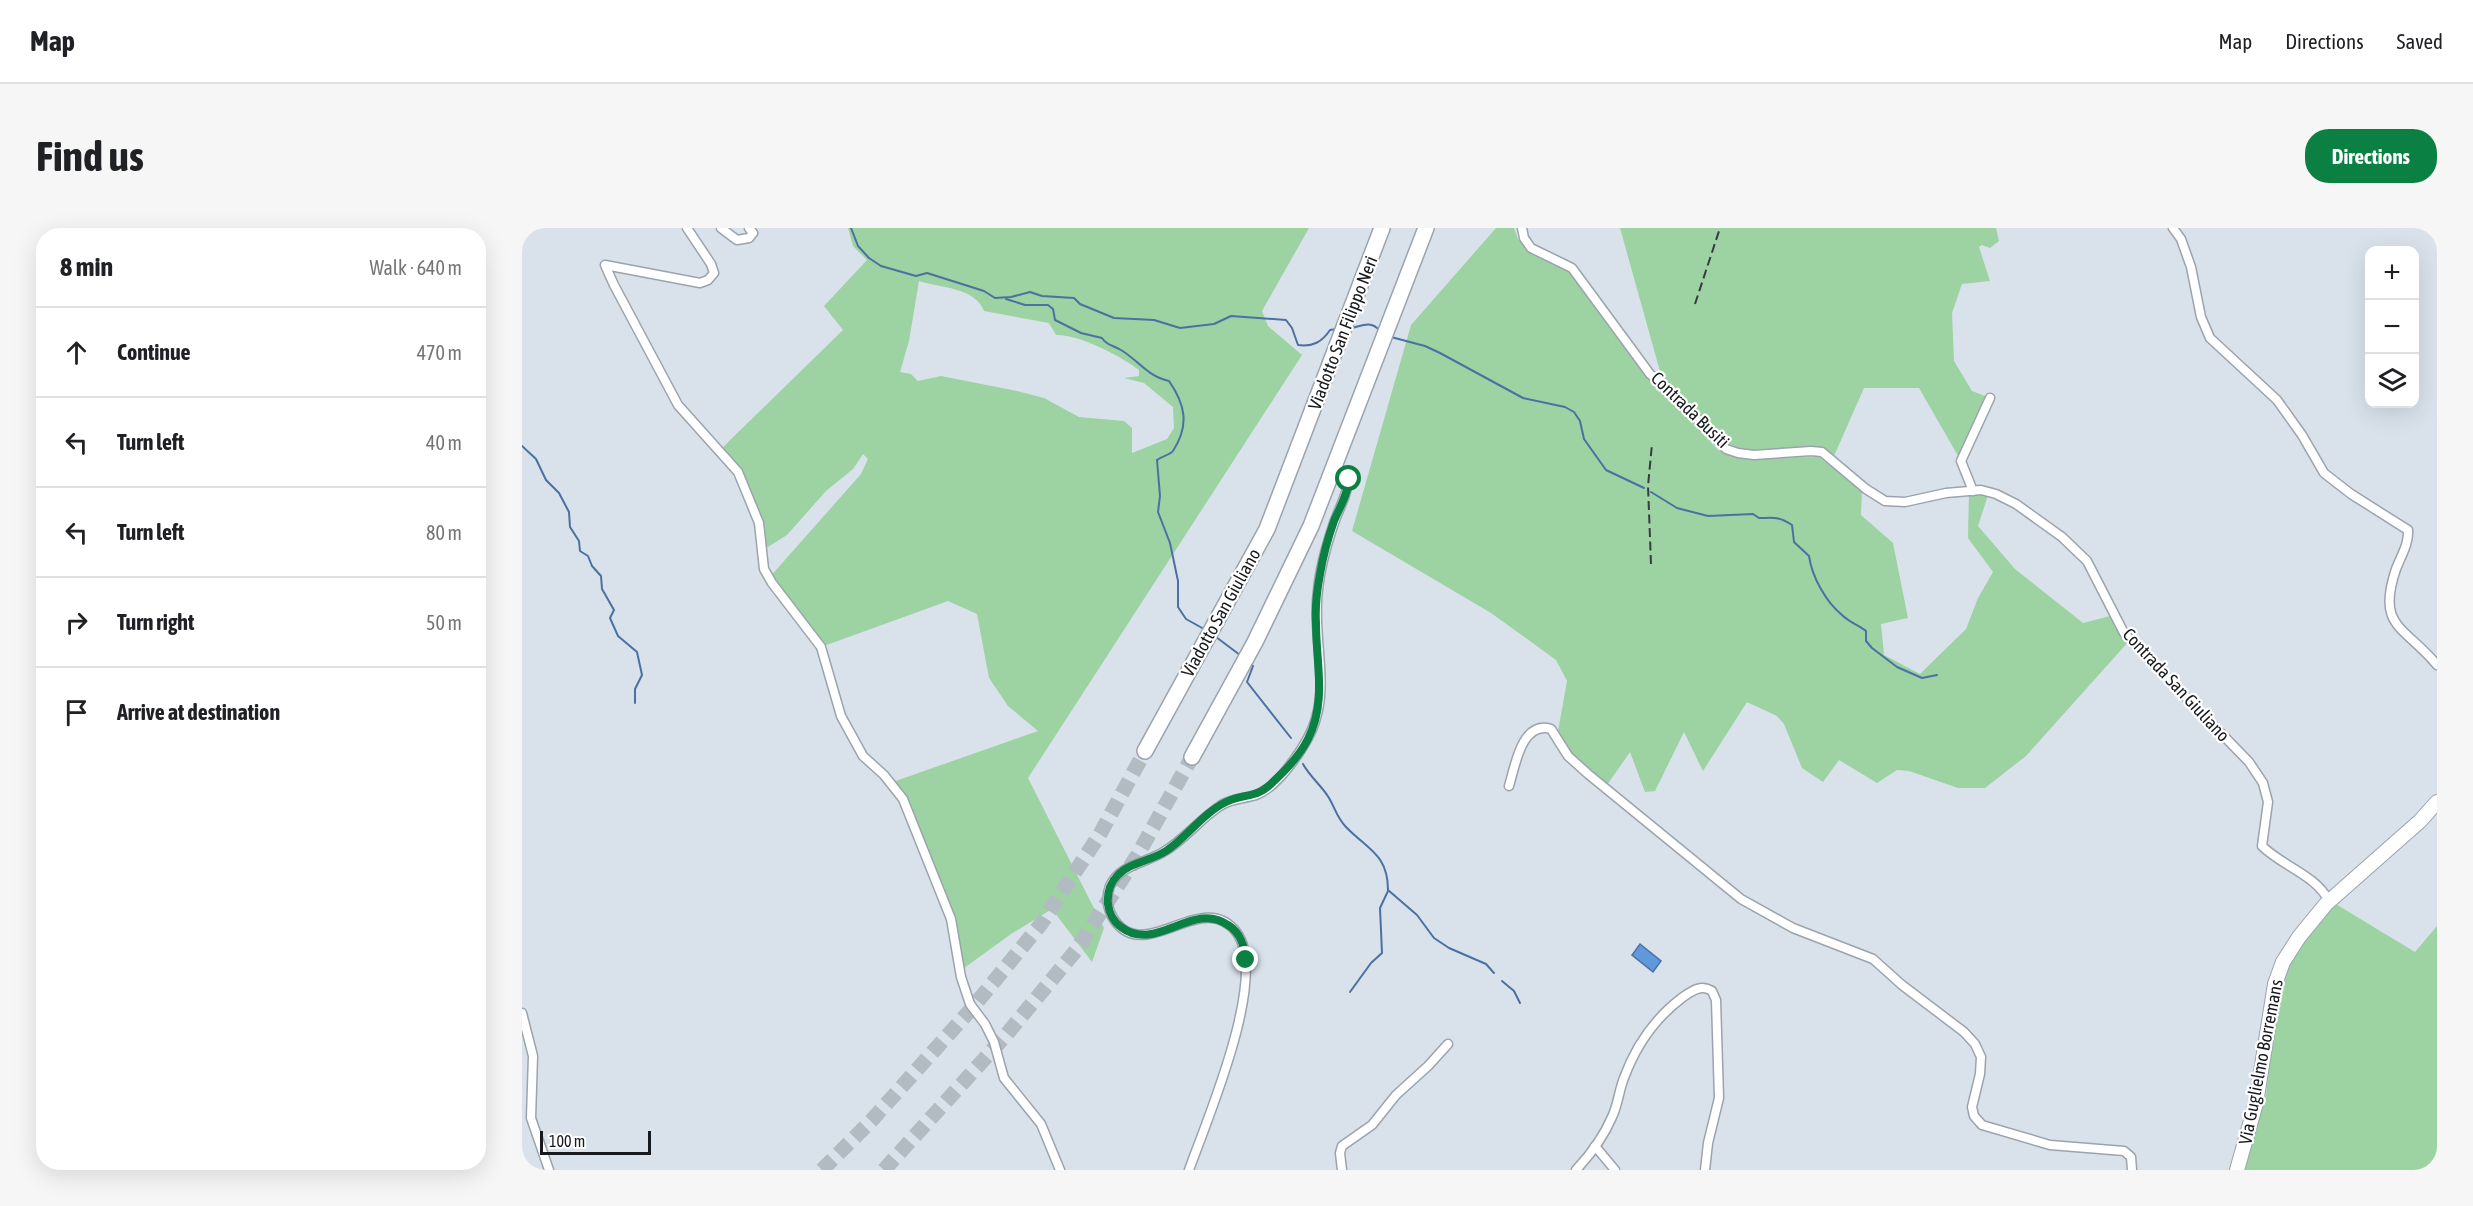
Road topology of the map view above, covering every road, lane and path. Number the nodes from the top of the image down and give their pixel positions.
1 (687, 228) edge
2 (721, 228) edge
3 (749, 228) edge
4 (1426, 228) edge
5 (1522, 228) edge
6 (2173, 228) edge
7 (1380, 233) edge
8 (1990, 398) dead end
9 (1348, 472) dead end
10 (1977, 491) junction
11 (1267, 529) joint
12 (2437, 665) edge
13 (1146, 751) tunnel mouth
14 (1192, 757) tunnel mouth
15 (1509, 786) dead end
16 (2437, 802) edge
17 (2329, 901) junction
18 (522, 1013) edge
19 (1448, 1044) dead end
20 (1595, 1146) junction
21 (549, 1170) edge
22 (1060, 1170) edge
23 (1188, 1170) edge
24 (1342, 1170) edge
25 (1576, 1170) edge
26 (1615, 1170) edge
27 (1705, 1170) edge
28 (2132, 1170) edge
29 (2237, 1170) edge

1 - 22 street
2 - 3 street
4 - 14 highway
5 - 10 street, Contrada Busiti
6 - 12 street
7 - 11 highway, Viadotto San Filippo Neri
8 - 10 street
9 - 23 street
10 - 17 street, Contrada San Giuliano
11 - 13 highway, Viadotto San Giuliano
15 - 28 street
16 - 17 main road, Via Guglielmo Borremans
17 - 29 main road, Via Guglielmo Borremans
18 - 21 street
19 - 24 street
20 - 25 street
20 - 26 street
20 - 27 street

